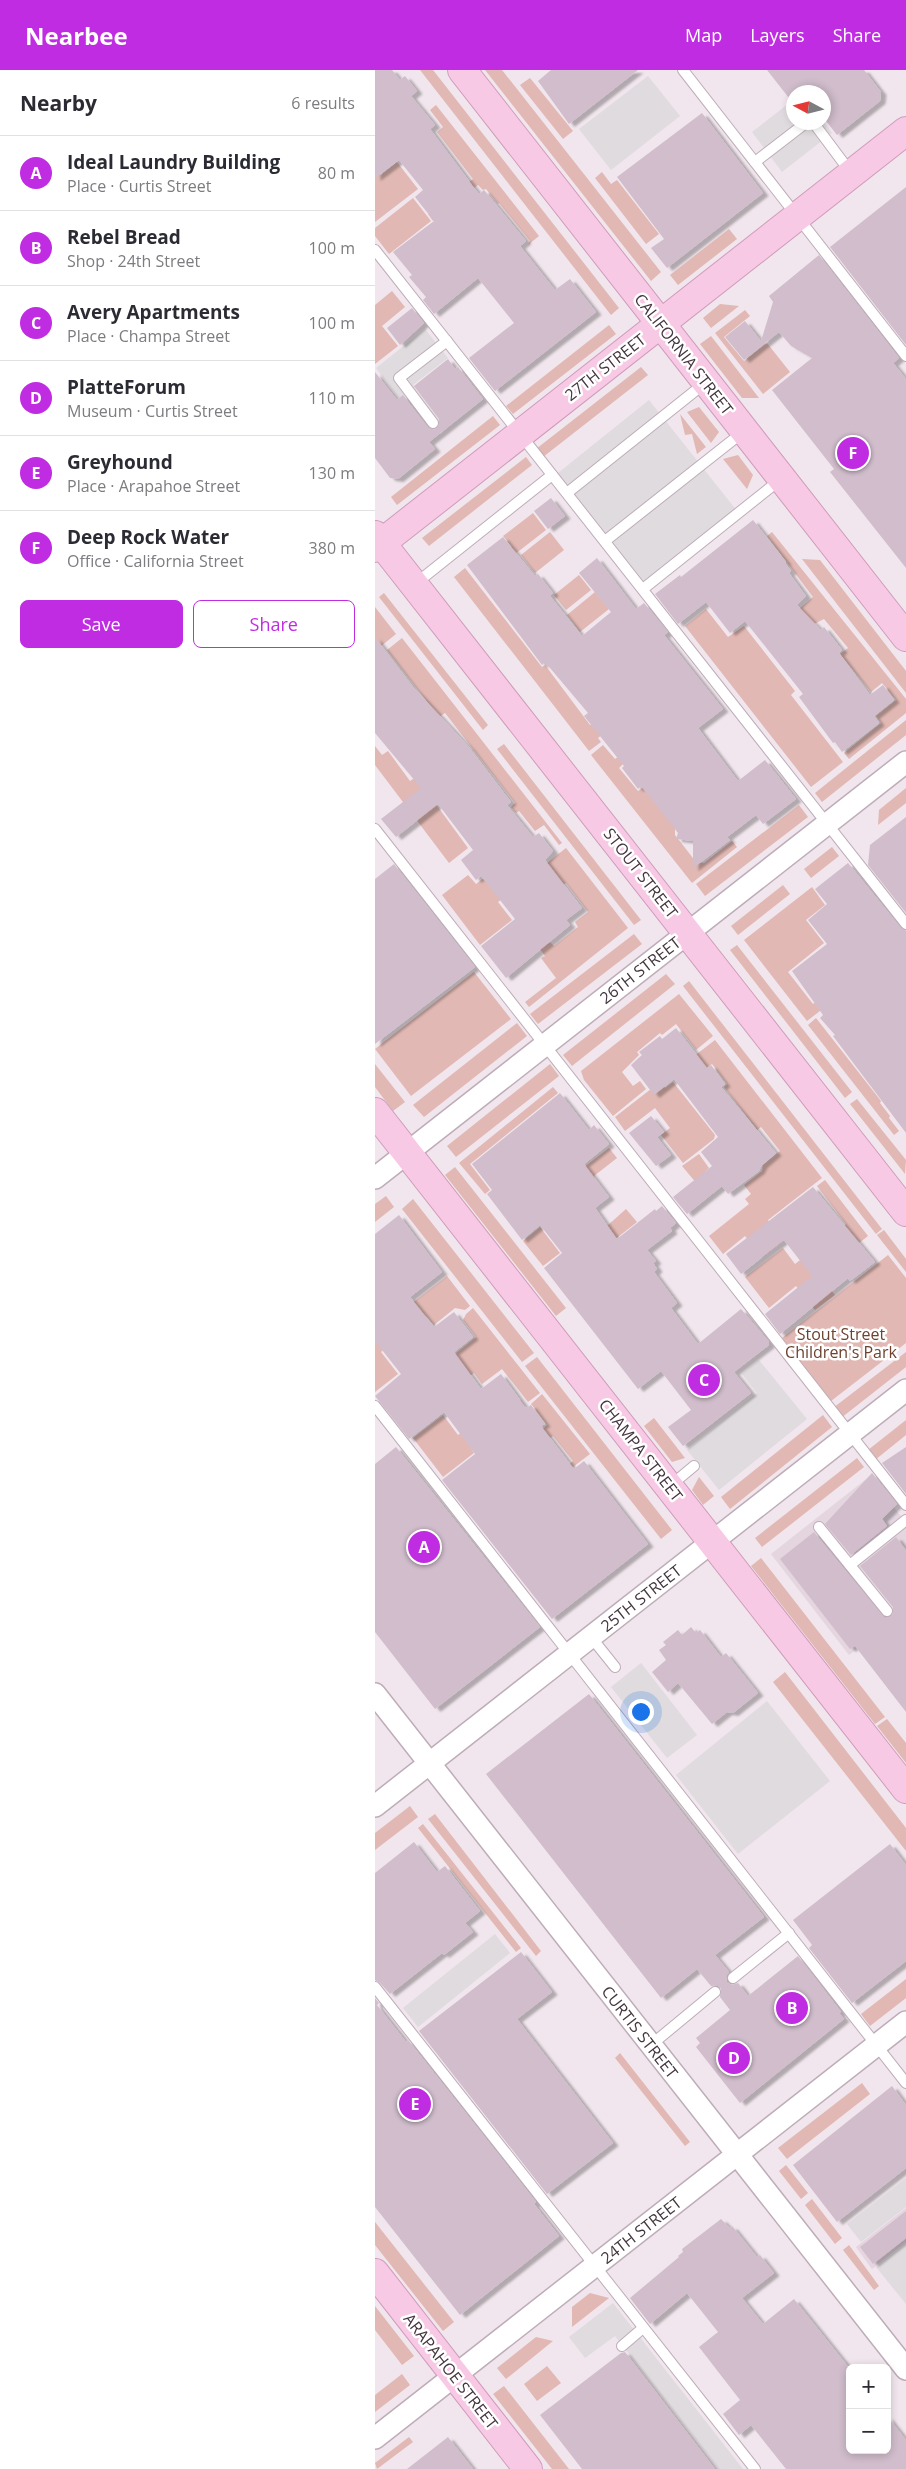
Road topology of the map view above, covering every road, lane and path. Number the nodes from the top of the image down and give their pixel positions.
1 (462, 70) edge
2 (683, 70) edge
3 (797, 130) edge
4 (819, 130) edge
5 (906, 131) edge
6 (755, 162) junction
7 (852, 174) junction
8 (797, 216) junction
9 (375, 250) edge
10 (660, 324) junction
11 (447, 341) junction
12 (906, 356) edge
13 (706, 382) junction
14 (433, 423) dead end
15 (744, 431) junction
16 (520, 434) junction
17 (552, 475) junction
18 (781, 478) junction
19 (567, 493) junction
20 (605, 541) junction
21 (377, 542) edge
22 (414, 585) junction
23 (643, 589) junction
24 (906, 637) edge
25 (906, 762) edge
26 (827, 823) junction
27 (375, 829) edge
28 (906, 924) edge
29 (687, 933) junction
30 (545, 1045) junction
31 (375, 1112) edge
32 (407, 1153) junction
33 (375, 1178) edge
34 (906, 1212) edge
35 (906, 1390) edge
36 (375, 1406) edge
37 (850, 1434) junction
38 (694, 1466) dead end
39 (669, 1487) junction
40 (906, 1505) edge
41 (906, 1520) edge
42 (819, 1527) dead end
43 (713, 1542) junction
44 (850, 1565) junction
45 (887, 1611) dead end
46 (591, 1637) junction
47 (570, 1654) junction
48 (615, 1667) dead end
49 (375, 1694) edge
50 (430, 1764) junction
51 (906, 1789) edge
52 (375, 1806) edge
53 (789, 1933) junction
54 (733, 1978) dead end
55 (375, 1987) edge
56 (715, 1992) dead end
57 (906, 2022) edge
58 (651, 2045) junction
59 (877, 2045) junction
60 (906, 2083) edge
61 (737, 2154) junction
62 (594, 2266) junction
63 (375, 2273) edge
64 (643, 2328) junction
65 (622, 2346) dead end
66 (906, 2369) edge
67 (455, 2376) junction
68 (375, 2438) edge
69 (528, 2469) edge
70 (755, 2469) edge

1 - 10 main road, CALIFORNIA STREET
2 - 6 lane
3 - 6 lane
4 - 7 lane
5 - 7 main road, 27TH STREET
6 - 8 lane
7 - 8 main road, 27TH STREET
8 - 10 main road, 27TH STREET
8 - 12 lane
9 - 11 lane
10 - 13 main road, CALIFORNIA STREET
10 - 16 main road, 27TH STREET
11 - 14 lane
11 - 16 lane
13 - 15 main road, CALIFORNIA STREET
13 - 19 lane
15 - 18 main road, CALIFORNIA STREET
15 - 20 lane
16 - 17 lane
16 - 21 main road, 27TH STREET
17 - 19 lane
17 - 22 lane
18 - 23 lane
18 - 24 main road, CALIFORNIA STREET
19 - 20 lane
20 - 23 lane
21 - 22 main road, STOUT STREET
22 - 29 main road, STOUT STREET
23 - 26 lane
25 - 26 street, 26TH STREET
26 - 28 lane
26 - 29 street, 26TH STREET
27 - 30 lane
29 - 30 street, 26TH STREET
29 - 34 main road, STOUT STREET
30 - 32 street, 26TH STREET
30 - 37 lane
31 - 32 main road, CHAMPA STREET
32 - 33 street, 26TH STREET
32 - 39 main road, CHAMPA STREET
35 - 37 street, 25TH STREET
36 - 47 lane
37 - 40 lane
37 - 43 street, 25TH STREET
38 - 39 lane
39 - 43 main road, CHAMPA STREET
41 - 44 lane
42 - 44 lane
43 - 46 street, 25TH STREET
43 - 51 main road, CHAMPA STREET
44 - 45 lane
46 - 47 street, 25TH STREET
46 - 48 lane
47 - 50 street, 25TH STREET
47 - 53 lane
49 - 50 street, CURTIS STREET
50 - 52 street, 25TH STREET
50 - 58 street, CURTIS STREET
53 - 54 lane
53 - 59 lane
55 - 62 lane
56 - 58 lane
57 - 59 street, 24TH STREET
58 - 61 street, CURTIS STREET
59 - 60 lane
59 - 61 street, 24TH STREET
61 - 62 street, 24TH STREET
61 - 66 street, CURTIS STREET
62 - 64 lane
62 - 67 street, 24TH STREET
63 - 67 main road, ARAPAHOE STREET
64 - 65 lane
64 - 70 lane
67 - 68 street, 24TH STREET
67 - 69 main road, ARAPAHOE STREET

